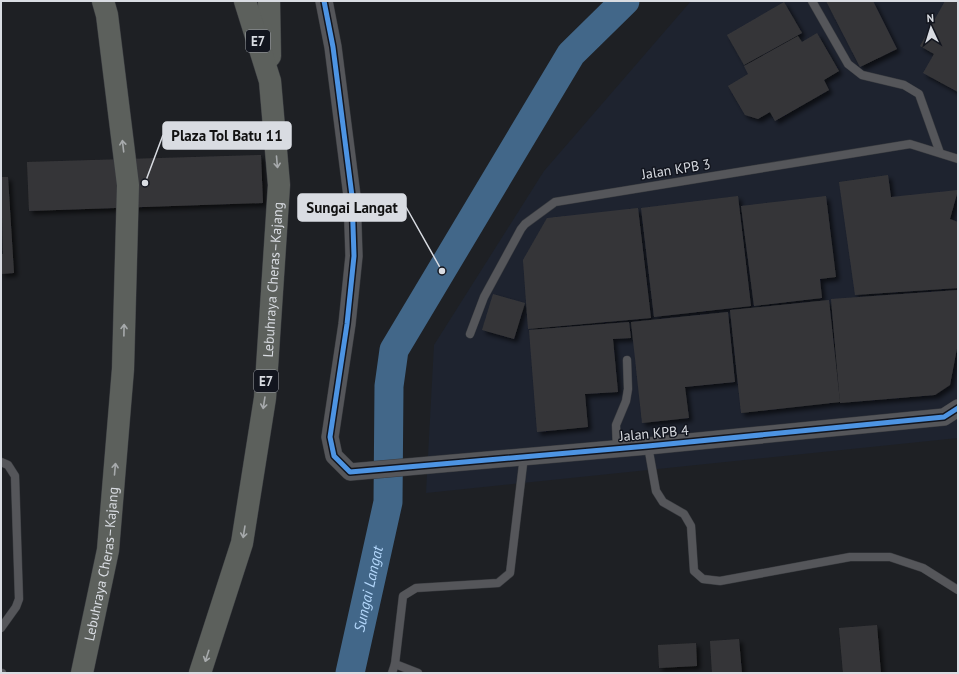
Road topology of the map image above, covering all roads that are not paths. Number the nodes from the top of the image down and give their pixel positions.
1 (103, 1) edge
2 (245, 1) edge
3 (269, 1) edge
4 (324, 1) edge
5 (812, 1) edge
6 (270, 81) junction
7 (940, 153) junction
8 (958, 159) edge
9 (470, 334) dead end
10 (627, 360) dead end
11 (958, 408) edge
12 (648, 446) junction
13 (617, 449) junction
14 (517, 457) junction
15 (1, 462) edge
16 (958, 590) edge
17 (1, 628) edge
18 (395, 664) junction
19 (82, 673) edge
20 (200, 673) edge
21 (392, 673) edge
22 (418, 673) edge

19 -> 1 highway, Lebuhraya Cheras–Kajang
2 - 6 highway, Lebuhraya Cheras–Kajang / E7
3 - 6 highway
4 - 14 street, Jalan KPB 4
5 - 7 lane
6 -> 20 highway, Lebuhraya Cheras–Kajang / E7
7 - 8 lane, Jalan KPB 3
7 - 9 lane, Jalan KPB 3
10 - 13 lane
11 - 12 street, Jalan KPB 4
12 - 13 street, Jalan KPB 4
12 - 16 lane
13 - 14 street, Jalan KPB 4
14 - 18 lane
15 - 17 lane
18 - 21 lane
18 - 22 lane

